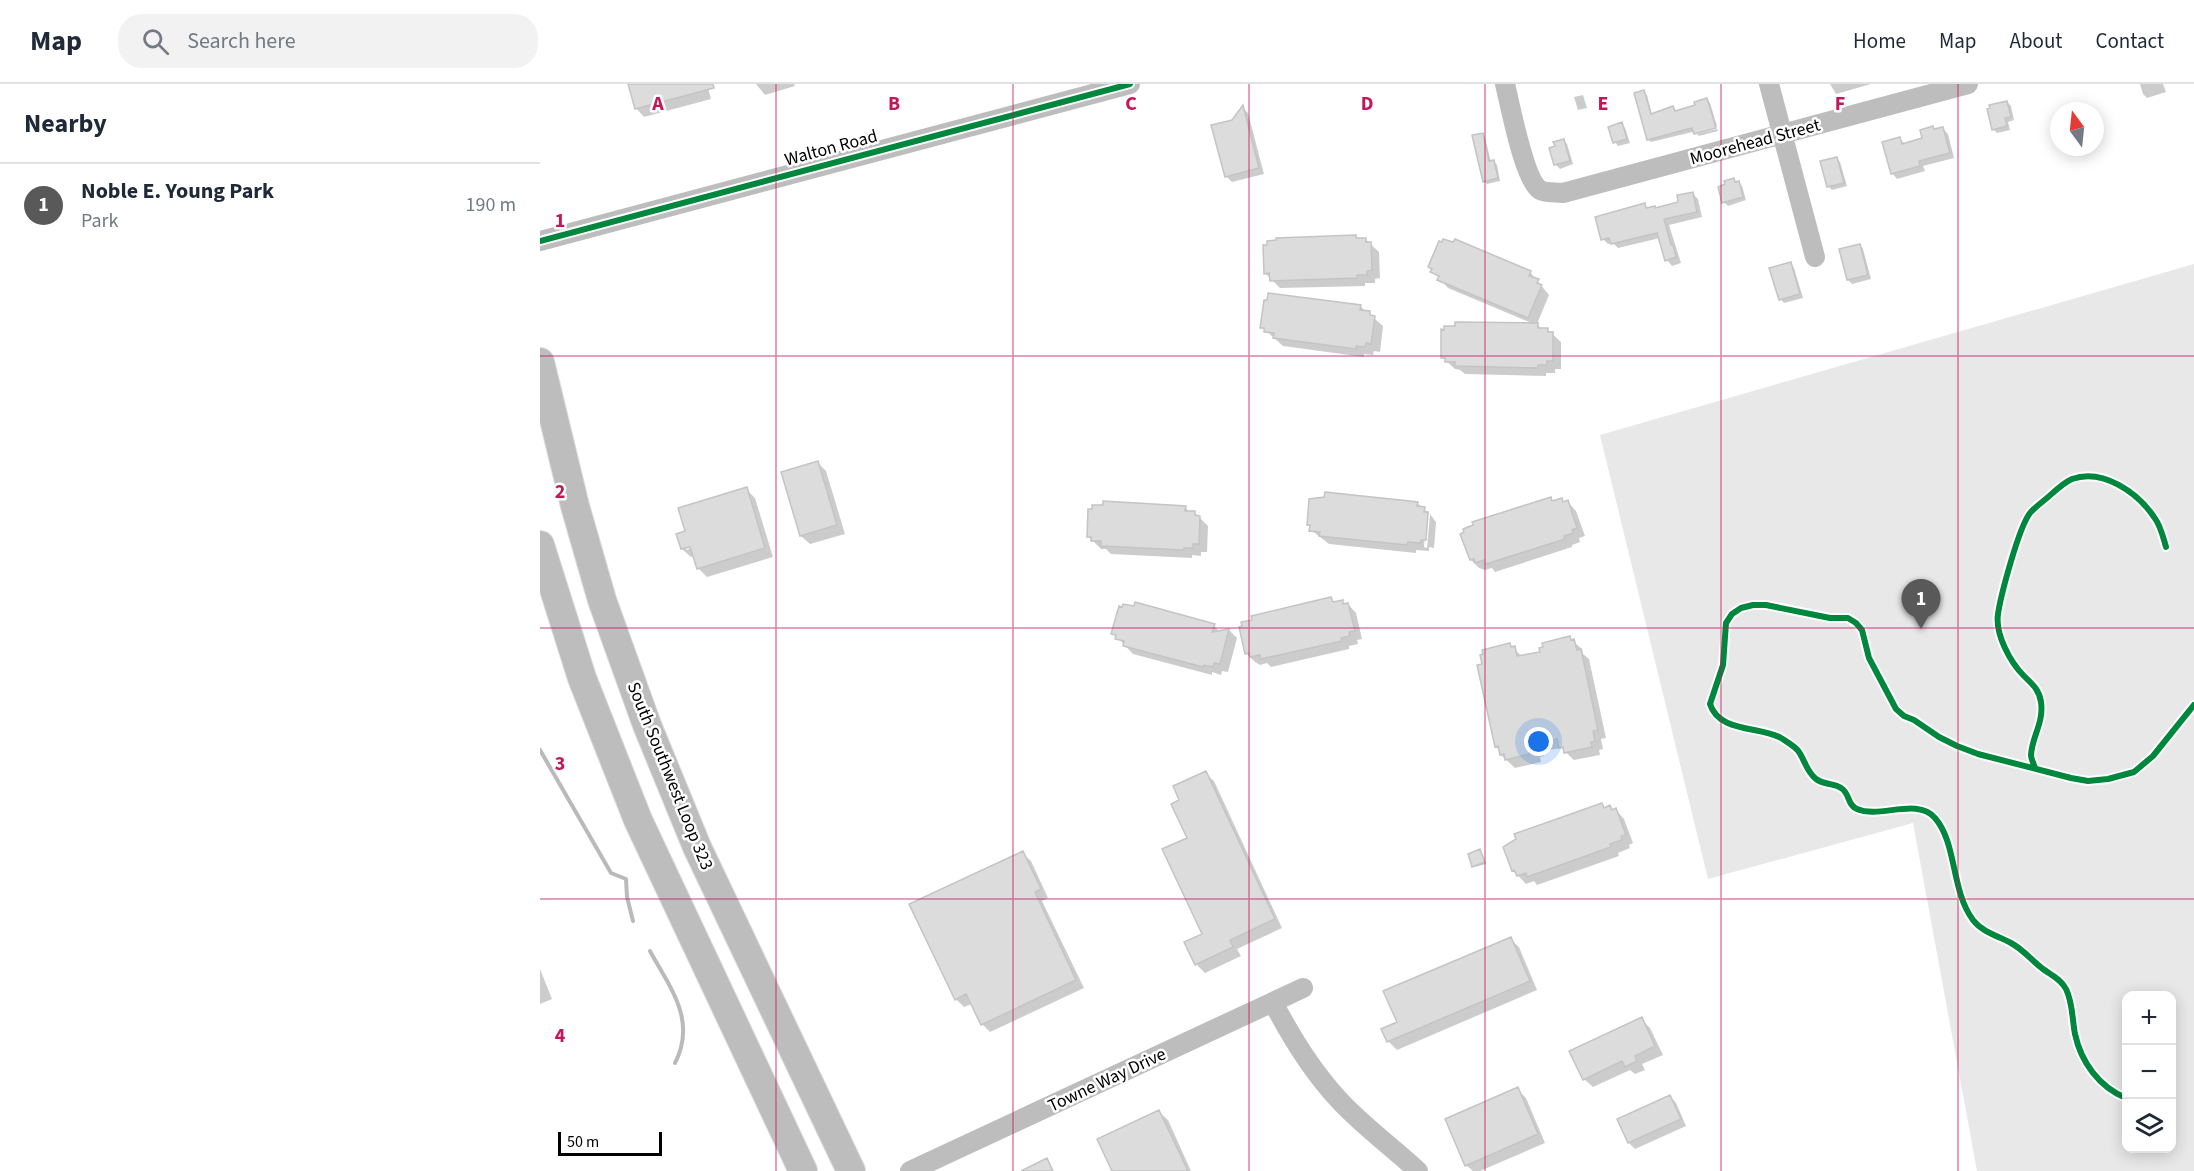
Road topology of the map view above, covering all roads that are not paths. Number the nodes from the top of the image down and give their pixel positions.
1 (1130, 84) edge
2 (1505, 84) edge
3 (1769, 84) edge
4 (1968, 84) edge
5 (1782, 134) junction
6 (540, 241) edge
7 (1815, 257) dead end
8 (540, 362) edge
9 (540, 545) edge
10 (1303, 988) dead end
11 (1273, 1002) junction
12 (803, 1171) edge
13 (851, 1171) edge
14 (910, 1171) edge
15 (1418, 1171) edge

1 - 6 street, Walton Road
2 - 5 street, Moorehead Street
3 - 5 street
4 - 5 street, Moorehead Street
5 - 7 street
8 - 13 highway, South Southwest Loop 323
9 - 12 highway
10 - 11 street, Towne Way Drive
11 - 14 street, Towne Way Drive
11 - 15 street

